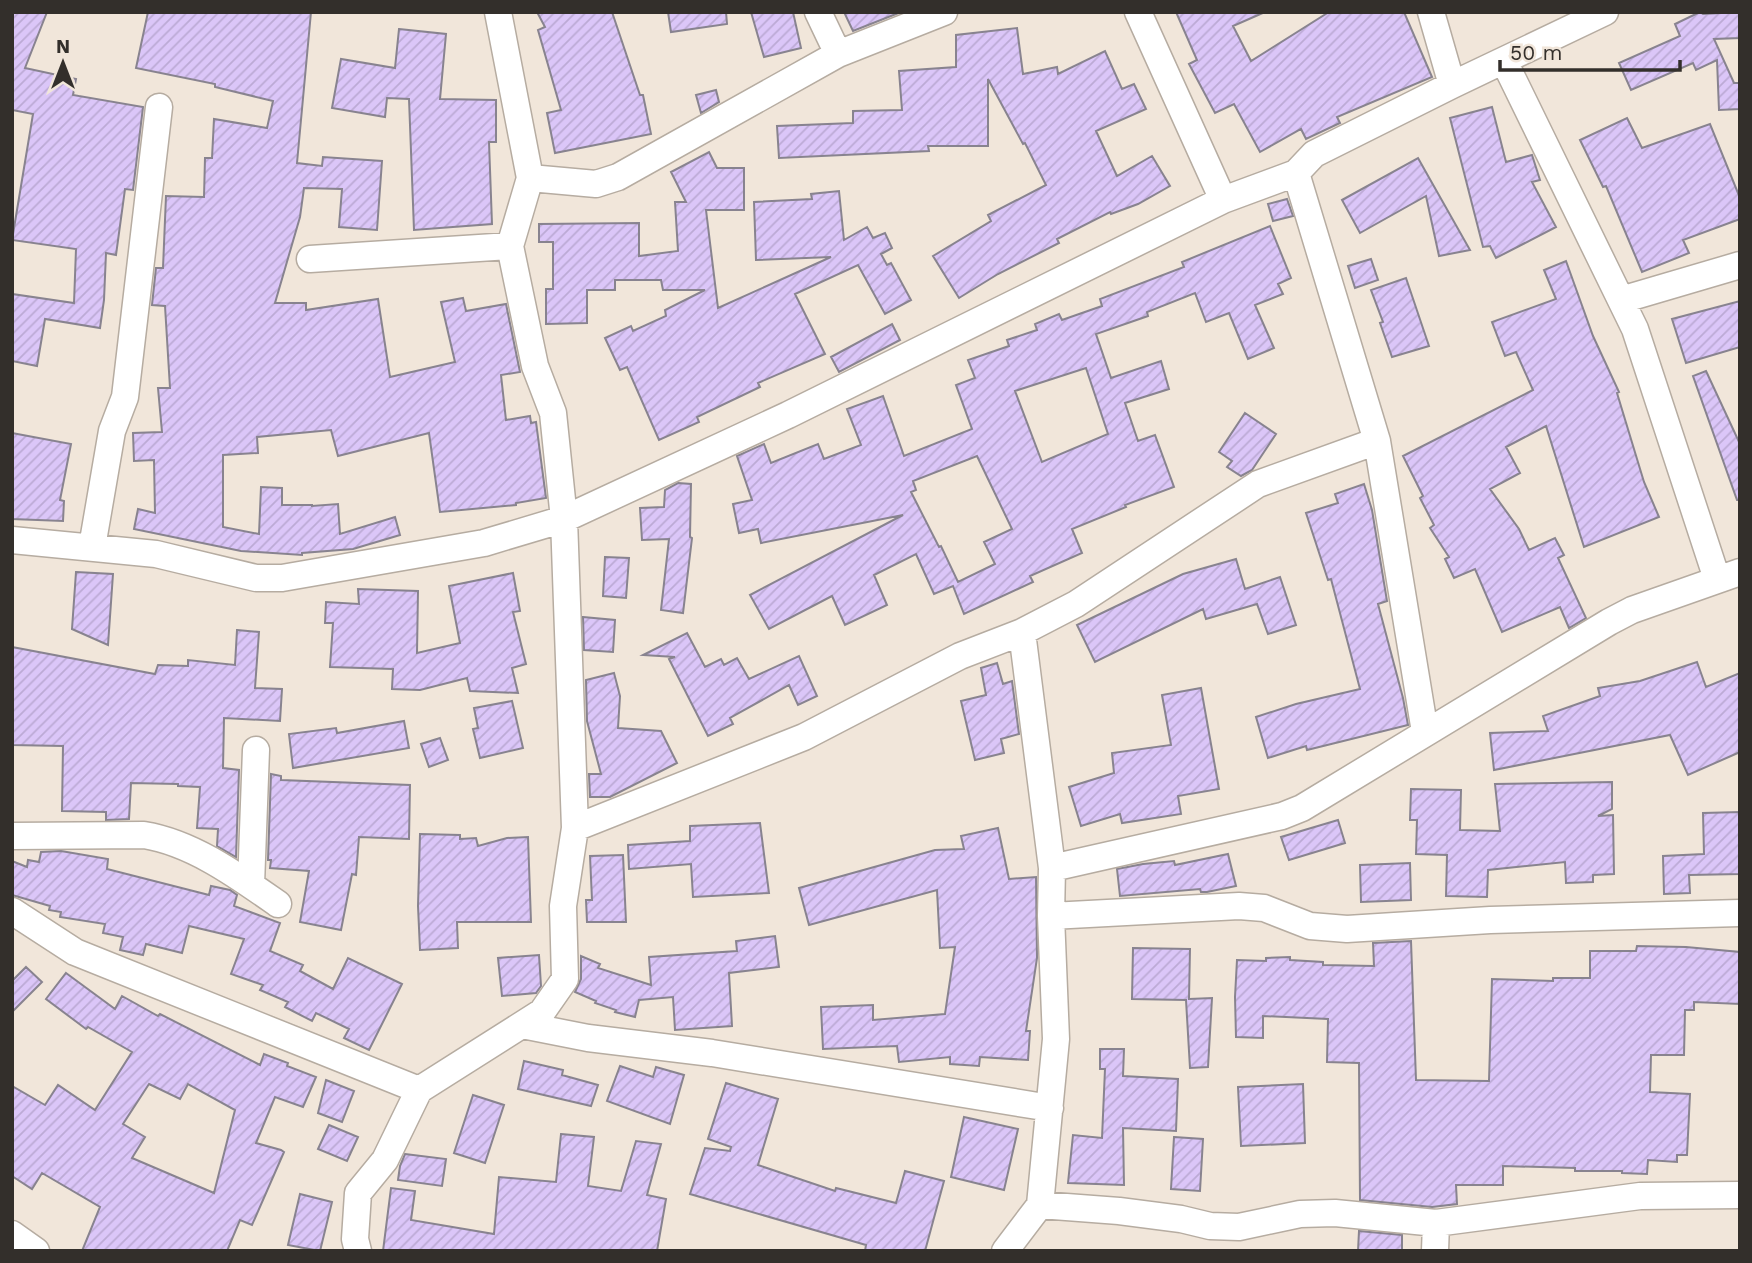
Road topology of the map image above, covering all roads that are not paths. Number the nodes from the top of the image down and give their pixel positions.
1 (498, 12) edge
2 (818, 12) edge
3 (944, 12) edge
4 (1138, 12) edge
5 (1431, 12) edge
6 (1605, 12) edge
7 (838, 54) junction
8 (1504, 61) junction
9 (1452, 85) junction
10 (159, 107) dead end
11 (1296, 173) junction
12 (530, 178) junction
13 (1223, 200) junction
14 (510, 246) junction
15 (310, 259) dead end
16 (1740, 265) edge
17 (1621, 300) junction
18 (1377, 440) junction
19 (564, 519) junction
20 (12, 540) edge
21 (92, 547) junction
22 (1728, 575) edge
23 (1022, 632) junction
24 (1425, 732) junction
25 (256, 750) dead end
26 (575, 828) junction
27 (12, 836) edge
28 (1052, 868) junction
29 (251, 885) junction
30 (278, 904) dead end
31 (12, 911) edge
32 (1740, 913) edge
33 (1051, 916) junction
34 (522, 1025) junction
35 (419, 1090) junction
36 (1050, 1108) junction
37 (1740, 1195) edge
38 (1040, 1205) junction
39 (1436, 1223) junction
40 (12, 1234) edge
41 (36, 1251) edge
42 (358, 1251) edge
43 (1005, 1251) edge
44 (1435, 1251) edge

1 - 12 street
2 - 7 street
3 - 7 street
4 - 13 street
5 - 9 street
6 - 8 street
7 - 12 street
8 - 9 street
8 - 17 street
9 - 11 street
10 - 21 street
11 - 13 street
11 - 18 street
12 - 14 street
13 - 19 street
14 - 15 street
14 - 19 street
16 - 17 street
17 - 22 street
18 - 23 street
18 - 24 street
19 - 21 street
19 - 26 street
20 - 21 street
22 - 24 street
23 - 26 street
23 - 28 street
24 - 28 street
25 - 29 street
26 - 34 street
27 - 29 street
28 - 33 street
29 - 30 street
31 - 35 street
32 - 33 street
33 - 36 street
34 - 35 street
34 - 36 street
35 - 42 street
36 - 38 street
37 - 39 street
38 - 39 street
38 - 43 street
39 - 44 street
40 - 41 street

